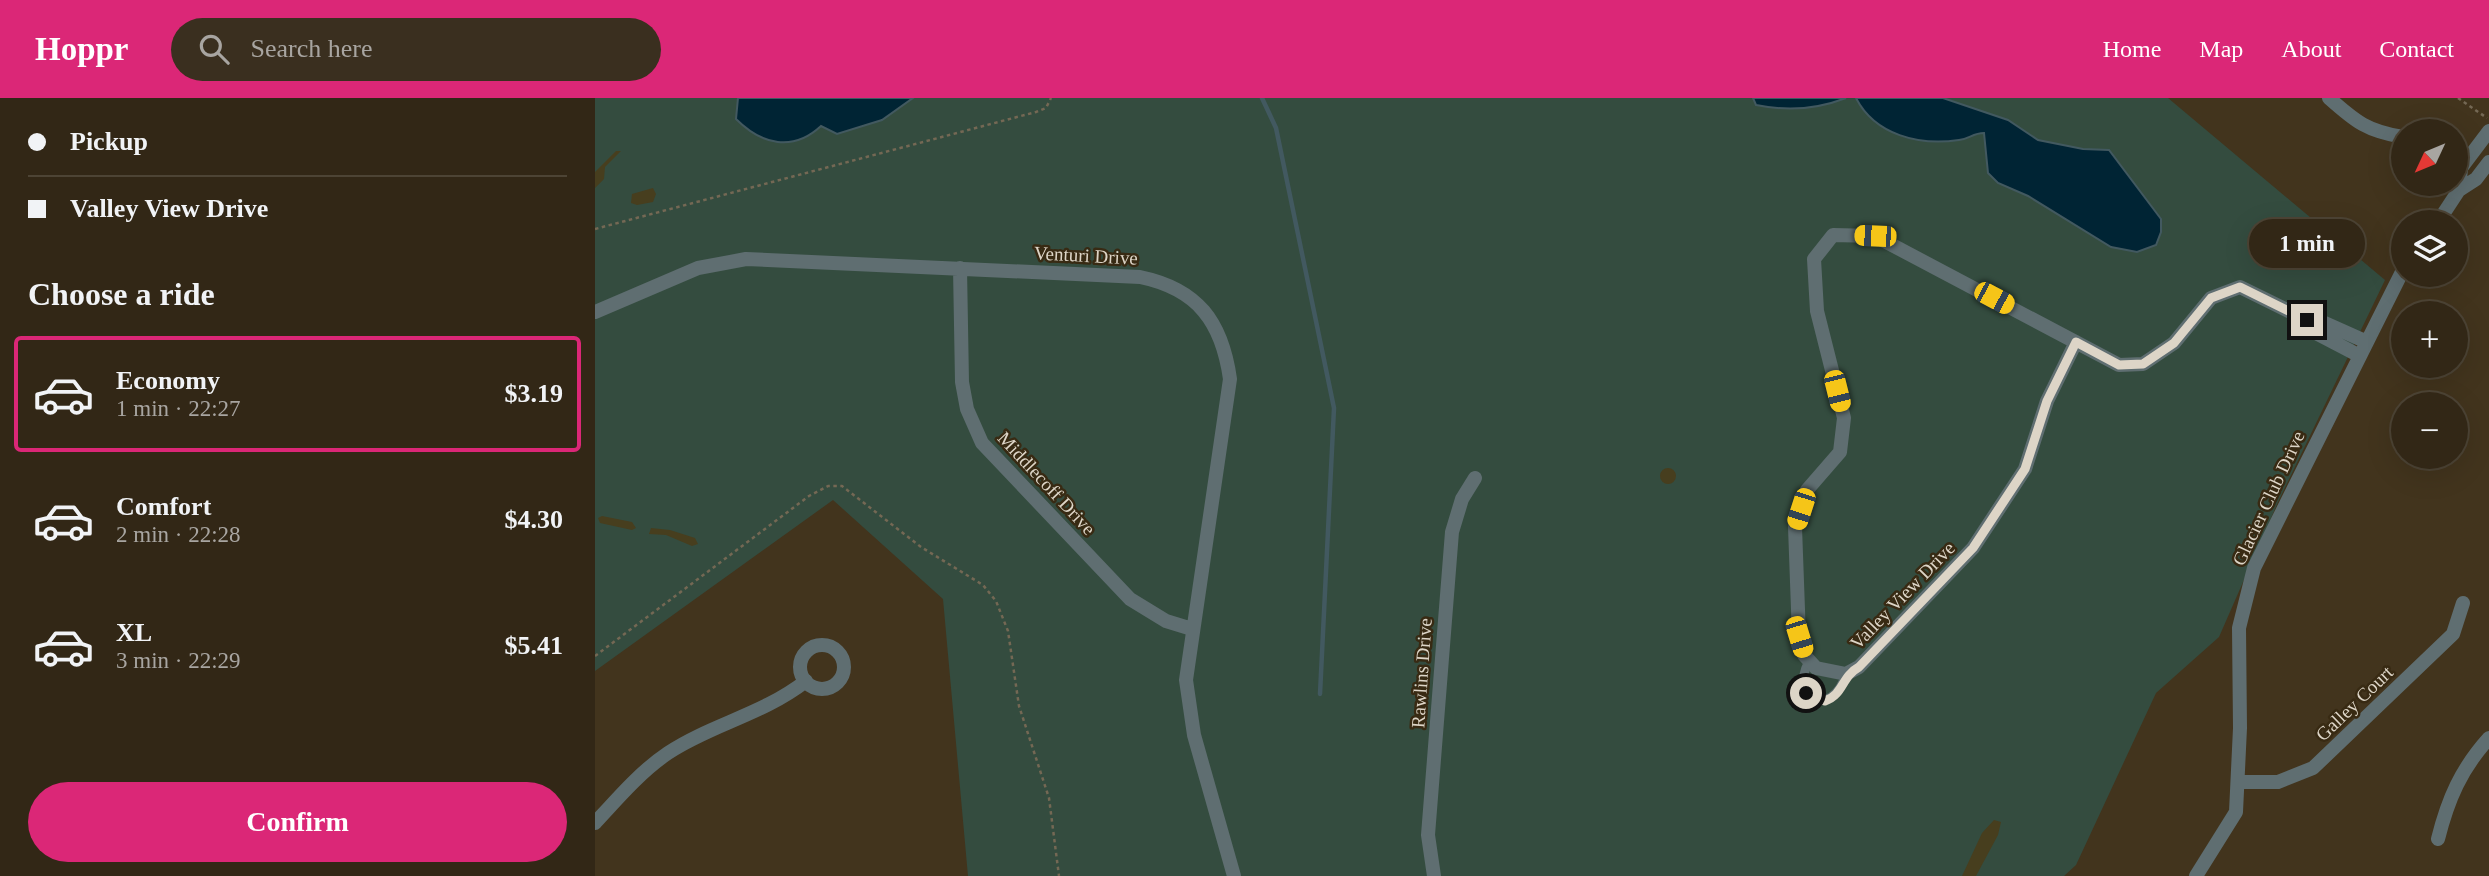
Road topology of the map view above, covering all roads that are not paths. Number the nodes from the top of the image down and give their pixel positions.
1 (2329, 98) edge
2 (2489, 131) edge
3 (2391, 135) edge
4 (2468, 159) edge
5 (2489, 162) edge
6 (2468, 184) edge
7 (960, 268) junction
8 (2394, 287) edge
9 (595, 312) edge
10 (2076, 342) junction
11 (2363, 349) junction
12 (1475, 478) dead end
13 (2463, 603) dead end
14 (1192, 629) junction
15 (1809, 661) junction
16 (1846, 674) junction
17 (806, 681) dead end
18 (2489, 738) edge
19 (2239, 782) junction
20 (595, 823) edge
21 (2438, 839) dead end
22 (1234, 876) edge
23 (1434, 876) edge
24 (2196, 876) edge

1 - 3 street
2 - 4 street
5 - 6 street
7 - 9 street, Venturi Drive
7 - 14 street, Middlecoff Drive
7 - 14 street, Venturi Drive
8 - 11 street, Glacier Club Drive
10 - 11 street
10 - 15 street
10 - 16 street, Valley View Drive
11 - 19 street, Glacier Club Drive
12 - 23 street, Rawlins Drive
13 - 19 street, Galley Court
14 - 22 street, Venturi Drive
15 - 16 street, Valley View Drive
15 - 16 lane
17 - 20 street
18 - 21 street
19 - 24 street, Glacier Club Drive

